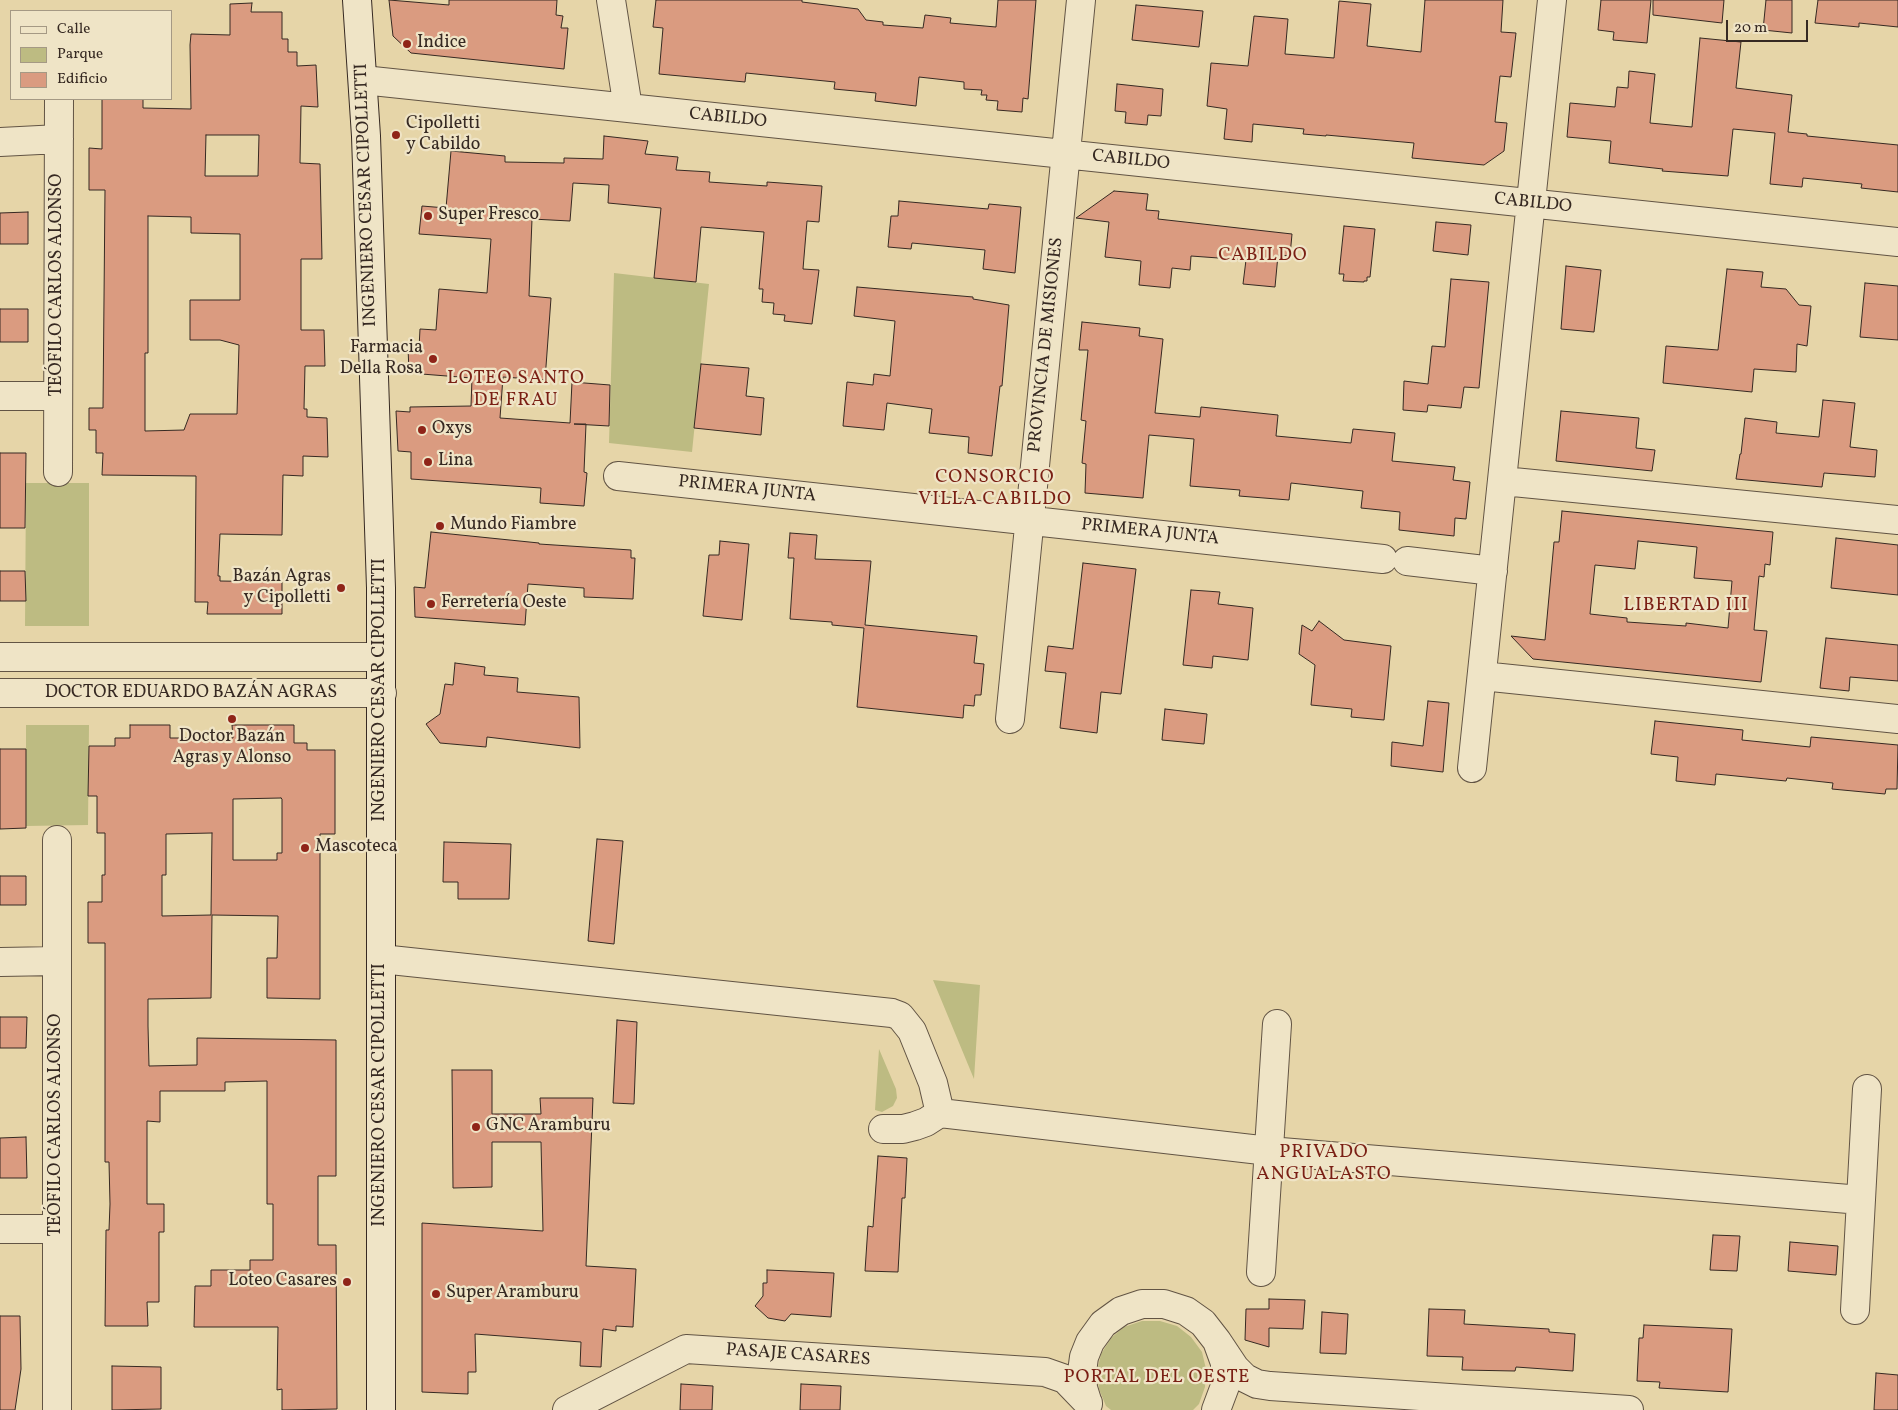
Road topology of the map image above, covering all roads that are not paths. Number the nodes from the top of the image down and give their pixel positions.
1 (357, 0) edge
2 (611, 0) edge
3 (1081, 0) edge
4 (1552, 0) edge
5 (363, 80) junction
6 (59, 100) edge
7 (628, 108) junction
8 (58, 140) junction
9 (0, 142) edge
10 (1066, 155) junction
11 (1532, 204) junction
12 (1898, 242) edge
13 (0, 396) edge
14 (58, 396) junction
15 (58, 472) dead end
16 (618, 476) dead end
17 (1503, 481) junction
18 (1029, 520) junction
19 (1898, 520) edge
20 (1493, 570) junction
21 (381, 656) junction
22 (0, 657) edge
23 (1482, 676) junction
24 (0, 694) edge
25 (382, 694) junction
26 (1010, 719) dead end
27 (1898, 719) edge
28 (1472, 768) dead end
29 (57, 840) dead end
30 (381, 959) junction
31 (57, 961) junction
32 (0, 962) edge
33 (1278, 1024) dead end
34 (1867, 1088) dead end
35 (940, 1113) junction
36 (884, 1128) dead end
37 (1269, 1151) junction
38 (1861, 1200) junction
39 (0, 1229) edge
40 (57, 1229) junction
41 (1261, 1272) dead end
42 (1855, 1310) dead end
43 (1217, 1341) junction
44 (1090, 1342) junction
45 (1045, 1372) junction
46 (1270, 1386) junction
47 (1090, 1407) edge
48 (1217, 1409) edge
49 (57, 1410) edge
50 (380, 1410) edge
51 (567, 1410) edge
52 (1629, 1410) edge

1 - 5 street, INGENIERO CESAR CIPOLLETTI
2 - 7 street
3 - 10 street, PROVINCIA DE MISIONES
4 - 11 street
5 - 7 street, CABILDO
5 - 21 street, INGENIERO CESAR CIPOLLETTI
6 - 8 street, TEÓFILO CARLOS ALONSO
7 - 10 street, CABILDO
8 - 9 street
8 - 14 street, TEÓFILO CARLOS ALONSO
10 - 11 street, CABILDO
10 - 18 street, PROVINCIA DE MISIONES
11 - 12 street, CABILDO
11 - 17 street
13 - 14 street
14 - 15 street, TEÓFILO CARLOS ALONSO
16 - 18 street, PRIMERA JUNTA
17 - 19 street
17 - 20 street
18 - 20 street, PRIMERA JUNTA
18 - 26 street, PROVINCIA DE MISIONES
20 - 23 street
21 - 22 street, DOCTOR EDUARDO BAZÁN AGRAS
21 - 25 street, INGENIERO CESAR CIPOLLETTI
23 - 27 street
23 - 28 street
24 - 25 street, DOCTOR EDUARDO BAZÁN AGRAS
25 - 30 street, INGENIERO CESAR CIPOLLETTI
29 - 31 street, TEÓFILO CARLOS ALONSO
30 - 35 street
30 - 50 street, INGENIERO CESAR CIPOLLETTI
31 - 32 street
31 - 40 street, TEÓFILO CARLOS ALONSO
33 - 37 street
34 - 38 street
35 - 36 street
35 - 37 street
37 - 38 street
37 - 41 street
38 - 42 street
39 - 40 street
40 - 49 street, TEÓFILO CARLOS ALONSO
43 - 44 street, PASAJE CASARES
43 - 46 street, PASAJE CASARES
43 - 48 street, PASAJE CASARES
44 - 45 street, PASAJE CASARES
44 - 47 street, PASAJE CASARES
45 - 47 street, PASAJE CASARES
45 - 51 street, PASAJE CASARES
46 - 48 street, PASAJE CASARES
46 - 52 street, PASAJE CASARES

